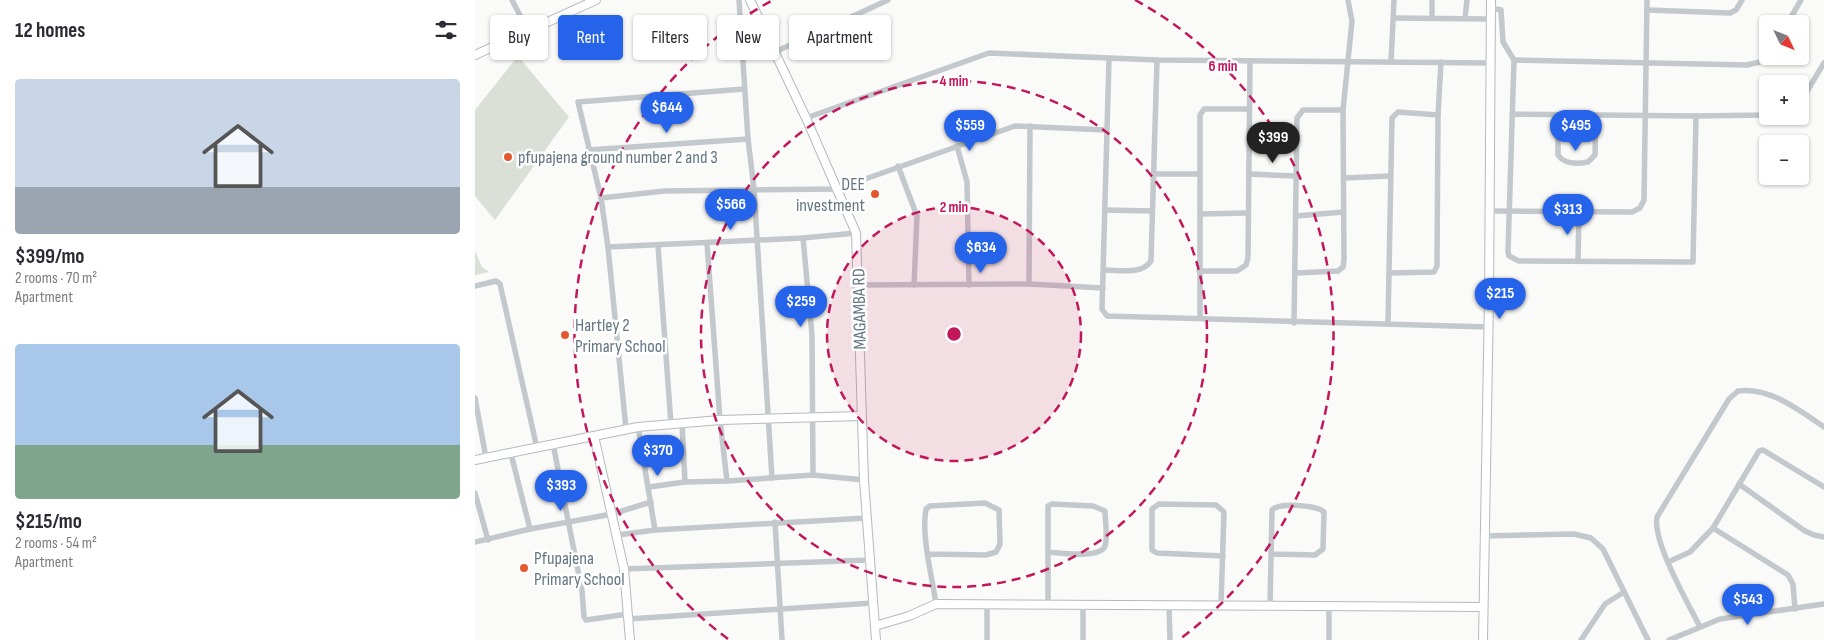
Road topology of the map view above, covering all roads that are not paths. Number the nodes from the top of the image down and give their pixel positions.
1 (512, 0) edge
2 (596, 0) edge
3 (739, 0) edge
4 (750, 0) edge
5 (888, 0) edge
6 (1349, 0) edge
7 (1394, 0) edge
8 (1431, 0) edge
9 (1467, 0) edge
10 (1647, 0) edge
11 (1743, 0) edge
12 (1801, 0) edge
13 (1490, 4) edge
14 (1647, 10) junction
15 (520, 15) edge
16 (757, 15) edge
17 (1792, 15) edge
18 (1432, 17) junction
19 (1395, 18) junction
20 (1465, 18) junction
21 (1489, 19) junction
22 (548, 22) edge
23 (490, 48) edge
24 (779, 50) edge
25 (475, 55) edge
26 (1109, 59) junction
27 (779, 60) edge
28 (1157, 60) junction
29 (1514, 60) junction
30 (1250, 61) junction
31 (1347, 62) junction
32 (1391, 62) junction
33 (1441, 62) junction
34 (1645, 62) junction
35 (1759, 62) edge
36 (1824, 63) edge
37 (1489, 64) junction
38 (744, 88) junction
39 (1809, 88) edge
40 (1248, 109) junction
41 (1343, 110) junction
42 (1512, 114) junction
43 (1438, 115) junction
44 (1558, 115) junction
45 (1646, 115) junction
46 (1759, 115) edge
47 (1596, 116) junction
48 (1696, 116) junction
49 (806, 118) junction
50 (1030, 126) junction
51 (1106, 130) junction
52 (748, 139) junction
53 (957, 146) junction
54 (588, 150) junction
55 (899, 166) junction
56 (1153, 174) junction
57 (1199, 174) junction
58 (1249, 174) junction
59 (1295, 176) junction
60 (1390, 176) junction
61 (1344, 178) junction
62 (754, 189) junction
63 (837, 189) junction
64 (601, 198) junction
65 (1105, 210) junction
66 (1152, 211) junction
67 (1489, 211) junction
68 (1509, 211) junction
69 (1579, 211) junction
70 (1343, 212) junction
71 (1247, 213) junction
72 (1200, 214) junction
73 (1296, 216) junction
74 (856, 232) junction
75 (803, 238) junction
76 (757, 240) junction
77 (707, 243) junction
78 (658, 246) junction
79 (609, 247) junction
80 (1578, 261) junction
81 (1104, 270) junction
82 (1199, 271) junction
83 (1296, 273) junction
84 (1390, 273) junction
85 (1029, 284) junction
86 (859, 285) junction
87 (914, 285) junction
88 (969, 285) junction
89 (475, 286) edge
90 (1103, 288) junction
91 (1200, 318) junction
92 (1294, 322) junction
93 (1388, 323) junction
94 (1488, 326) junction
95 (475, 398) edge
96 (813, 416) junction
97 (861, 416) junction
98 (767, 418) junction
99 (720, 420) junction
100 (682, 423) junction
101 (671, 424) junction
102 (638, 427) junction
103 (1824, 427) edge
104 (626, 429) junction
105 (594, 436) junction
106 (553, 444) junction
107 (537, 448) junction
108 (511, 454) junction
109 (486, 458) junction
110 (475, 460) edge
111 (813, 475) junction
112 (772, 478) junction
113 (864, 480) junction
114 (727, 481) junction
115 (685, 482) junction
116 (1739, 484) junction
117 (649, 487) junction
118 (1824, 487) edge
119 (475, 493) edge
120 (651, 502) junction
121 (612, 514) junction
122 (867, 518) junction
123 (567, 521) junction
124 (775, 522) junction
125 (1713, 528) junction
126 (530, 529) junction
127 (655, 530) junction
128 (618, 534) junction
129 (1483, 536) junction
130 (1824, 537) edge
131 (488, 540) junction
132 (475, 542) edge
133 (1048, 552) junction
134 (928, 554) junction
135 (1271, 554) junction
136 (1223, 556) junction
137 (869, 560) junction
138 (1668, 562) junction
139 (778, 564) junction
140 (624, 569) junction
141 (1625, 592) junction
142 (873, 603) junction
143 (936, 604) junction
144 (1221, 604) junction
145 (1824, 604) edge
146 (1048, 605) junction
147 (987, 606) junction
148 (1083, 606) junction
149 (1169, 606) junction
150 (1269, 606) junction
151 (1329, 607) junction
152 (1483, 607) junction
153 (779, 609) junction
154 (1795, 610) junction
155 (628, 617) junction
156 (875, 626) junction
157 (1700, 627) junction
158 (630, 640) edge
159 (782, 640) edge
160 (876, 640) edge
161 (987, 640) edge
162 (1083, 640) edge
163 (1170, 640) edge
164 (1329, 640) edge
165 (1483, 640) edge
166 (1581, 640) edge
167 (1648, 640) edge
168 (1669, 640) edge

1 - 15 street
2 - 22 street
3 - 38 street
4 - 16 street, MAGAMBA RD
5 - 24 street
6 - 31 street
7 - 19 street
8 - 18 street
9 - 20 street
10 - 14 street
11 - 14 street
12 - 17 street
13 - 21 street
13 - 29 street
14 - 34 street
18 - 19 street
18 - 20 street
19 - 32 street
20 - 21 street
21 - 37 street
23 - 25 street
26 - 28 street
26 - 49 street
26 - 51 street
27 - 49 street, MAGAMBA RD
28 - 30 street
28 - 56 street
29 - 34 street
29 - 42 street
30 - 31 street
30 - 40 street
31 - 32 street
31 - 41 street
32 - 33 street
33 - 37 street
33 - 43 street
34 - 35 street
34 - 45 street
36 - 39 street
37 - 67 street
38 - 52 street
38 - 54 street
40 - 57 street
40 - 58 street
41 - 59 street
41 - 61 street
42 - 44 street
42 - 68 street
43 - 60 street
43 - 84 street
44 - 47 street
44 - 47 street
45 - 47 street
45 - 48 street
45 - 69 street
46 - 48 street
48 - 80 street
49 - 63 street, MAGAMBA RD
50 - 51 street
50 - 53 street
50 - 85 street
51 - 65 street
52 - 54 street
52 - 62 street
53 - 55 street
53 - 88 street
54 - 64 street
55 - 63 street
55 - 87 street
56 - 57 street
56 - 66 street
57 - 72 street
58 - 59 street
58 - 71 street
59 - 73 street
60 - 61 street
60 - 84 street
61 - 70 street
62 - 63 street
62 - 64 street
62 - 76 street
63 - 74 street, MAGAMBA RD
64 - 79 street
65 - 66 street
65 - 81 street
66 - 81 street
67 - 68 street
67 - 94 street
68 - 69 street
68 - 80 street
69 - 80 street
70 - 73 street
70 - 83 street
71 - 72 street
71 - 82 street
72 - 82 street
73 - 83 street
74 - 75 street
74 - 86 street, MAGAMBA RD
75 - 76 street
75 - 96 street
76 - 77 street
76 - 98 street
77 - 78 street
77 - 99 street
78 - 79 street
78 - 101 street
79 - 104 street
81 - 90 street
82 - 91 street
83 - 92 street
84 - 93 street
85 - 88 street
85 - 90 street
86 - 87 street
86 - 97 street, MAGAMBA RD
87 - 88 street
89 - 107 street
90 - 91 street
91 - 92 street
92 - 93 street
93 - 94 street
94 - 129 street
95 - 109 street
96 - 97 street
96 - 98 street
96 - 111 street
97 - 113 street, MAGAMBA RD
98 - 99 street
98 - 112 street
99 - 100 street
99 - 114 street
100 - 101 street
100 - 115 street
101 - 102 street
102 - 104 street
102 - 117 street
103 - 138 street
104 - 105 street
105 - 106 street
105 - 121 street
106 - 107 street
106 - 123 street
107 - 108 street
108 - 109 street
108 - 126 street
109 - 110 street
111 - 112 street
111 - 113 street
112 - 114 street
113 - 122 street, MAGAMBA RD
114 - 115 street
115 - 117 street
116 - 118 street
116 - 125 street
116 - 130 street
117 - 120 street
119 - 131 street
120 - 121 street
120 - 127 street
121 - 123 street
121 - 128 street
122 - 124 street
122 - 137 street, MAGAMBA RD
123 - 126 street
123 - 155 street
124 - 127 street
124 - 139 street
125 - 138 street
125 - 154 street
126 - 131 street
127 - 128 street
128 - 140 street
129 - 141 street
129 - 152 street
131 - 132 street
133 - 133 street
133 - 146 street
134 - 134 street
134 - 143 street
135 - 135 street
135 - 150 street
136 - 136 street
136 - 144 street
137 - 139 street
137 - 142 street, MAGAMBA RD
138 - 157 street
139 - 140 street
139 - 153 street
140 - 155 street
141 - 166 street
141 - 167 street
142 - 153 street
142 - 156 street, MAGAMBA RD
143 - 147 street
143 - 156 street
144 - 149 street
144 - 150 street
145 - 154 street
146 - 147 street
146 - 148 street
147 - 161 street
148 - 149 street
148 - 162 street
149 - 163 street
150 - 151 street
151 - 152 street
151 - 164 street
152 - 165 street
153 - 155 street
153 - 159 street
154 - 157 street
155 - 158 street
156 - 160 street, MAGAMBA RD
157 - 168 street

